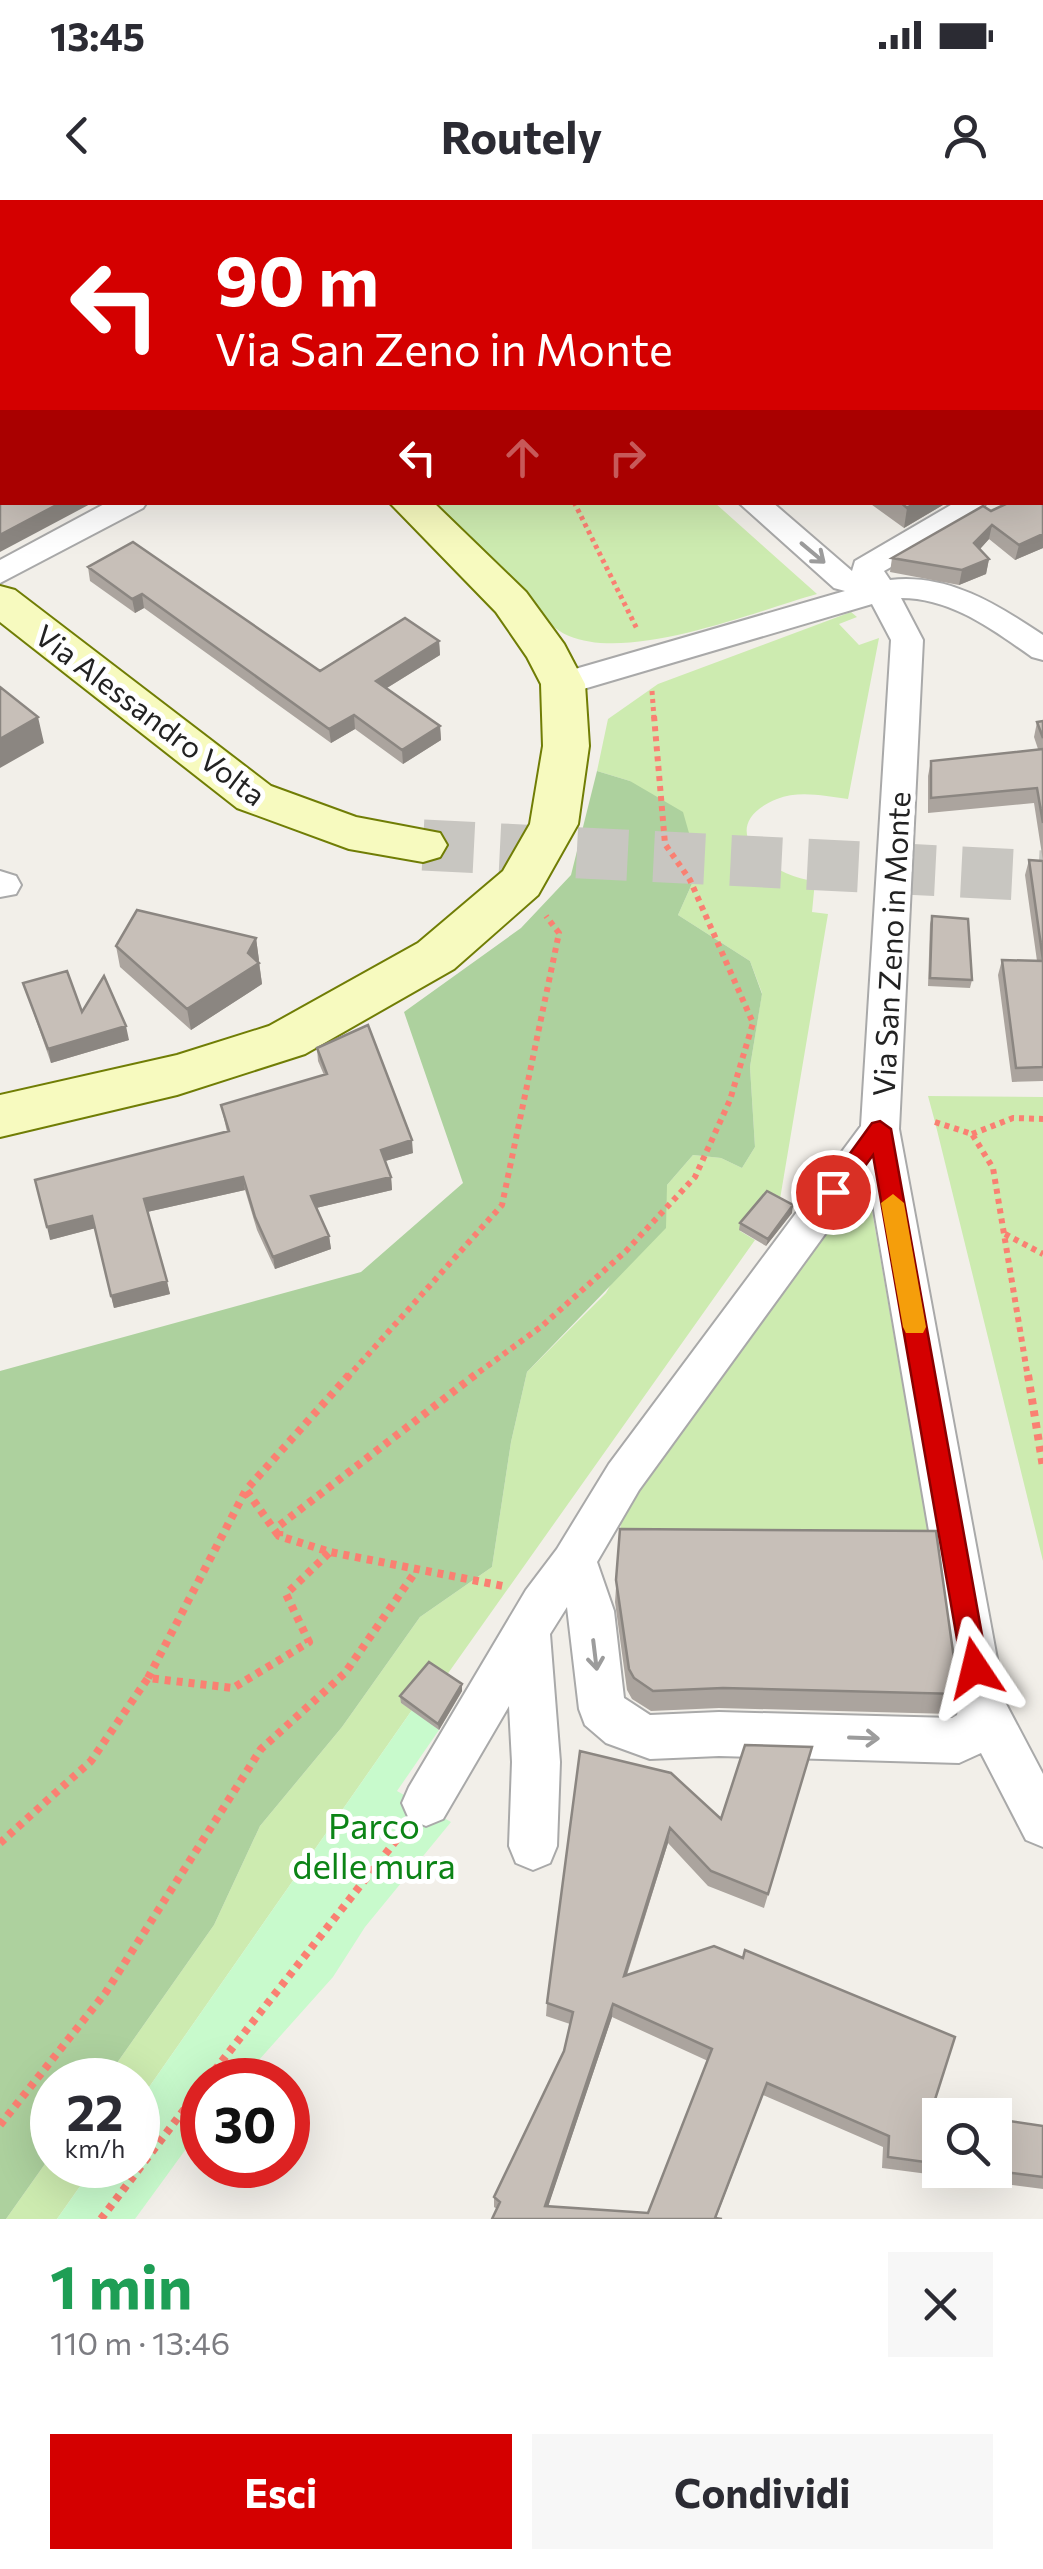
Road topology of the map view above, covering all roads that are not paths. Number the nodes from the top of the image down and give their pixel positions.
1 (126, 505) edge
2 (411, 505) edge
3 (756, 505) edge
4 (970, 505) edge
5 (0, 573) edge
6 (881, 591) junction
7 (0, 600) edge
8 (1043, 650) edge
9 (563, 684) junction
10 (423, 845) tunnel mouth
11 (0, 1116) edge
12 (880, 1129) junction
13 (572, 1563) junction
14 (534, 1618) junction
15 (982, 1706) junction
16 (426, 1803) road end
17 (1043, 1824) edge
18 (533, 1846) dead end

1 - 5 street
2 - 9 street
3 -> 6 street
4 - 6 street
6 - 8 street
6 - 9 street
6 - 12 street, Via San Zeno in Monte
7 - 10 street, Via Alessandro Volta
9 - 11 street
12 - 13 street, Via San Zeno in Monte
12 - 15 street
13 - 14 street, Via San Zeno in Monte
13 -> 15 street
14 - 16 street, Via San Zeno in Monte
14 - 18 street
15 - 17 street

